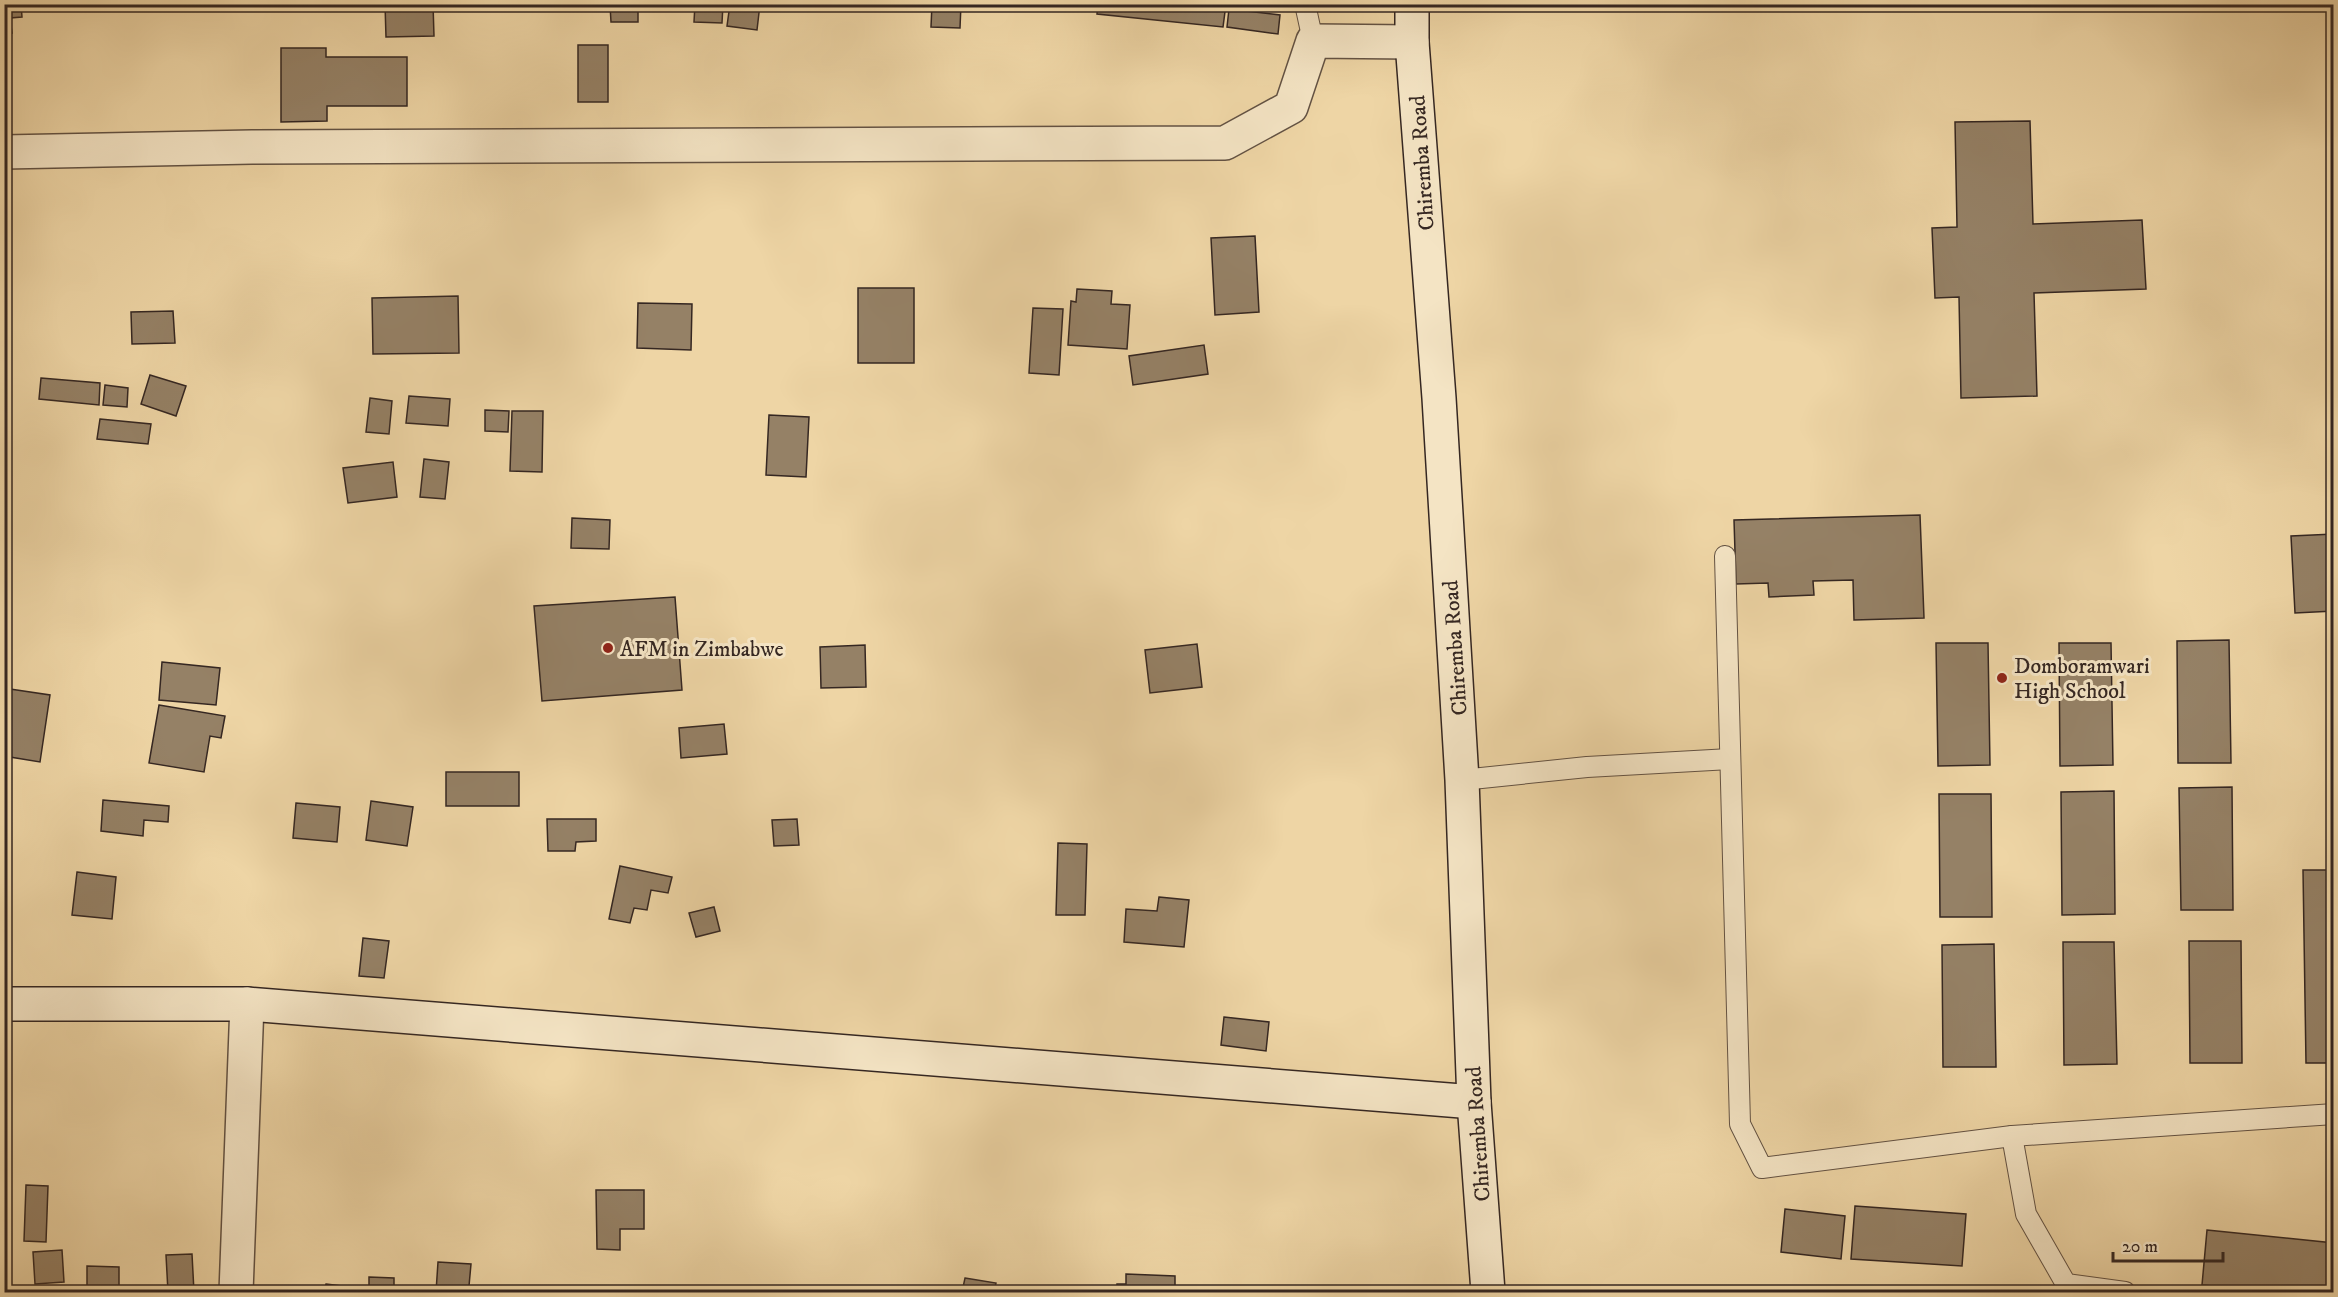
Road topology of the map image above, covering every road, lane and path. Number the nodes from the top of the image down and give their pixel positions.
1 (1305, 4) edge
2 (1412, 4) edge
3 (1313, 41) junction
4 (1412, 42) junction
5 (4, 152) edge
6 (1725, 556) dead end
7 (1730, 759) junction
8 (1462, 780) junction
9 (4, 1004) edge
10 (247, 1004) junction
11 (1474, 1102) junction
12 (2334, 1113) edge
13 (2012, 1136) junction
14 (236, 1293) edge
15 (1488, 1293) edge
16 (2125, 1293) edge

1 - 3 lane
2 - 4 street, Chiremba Road
3 - 4 street
3 - 5 street
4 - 8 street, Chiremba Road
6 - 7 lane
7 - 8 lane
7 - 13 lane
8 - 11 street, Chiremba Road
9 - 10 street
10 - 11 street
10 - 14 street
11 - 15 street, Chiremba Road
12 - 13 lane
13 - 16 lane

